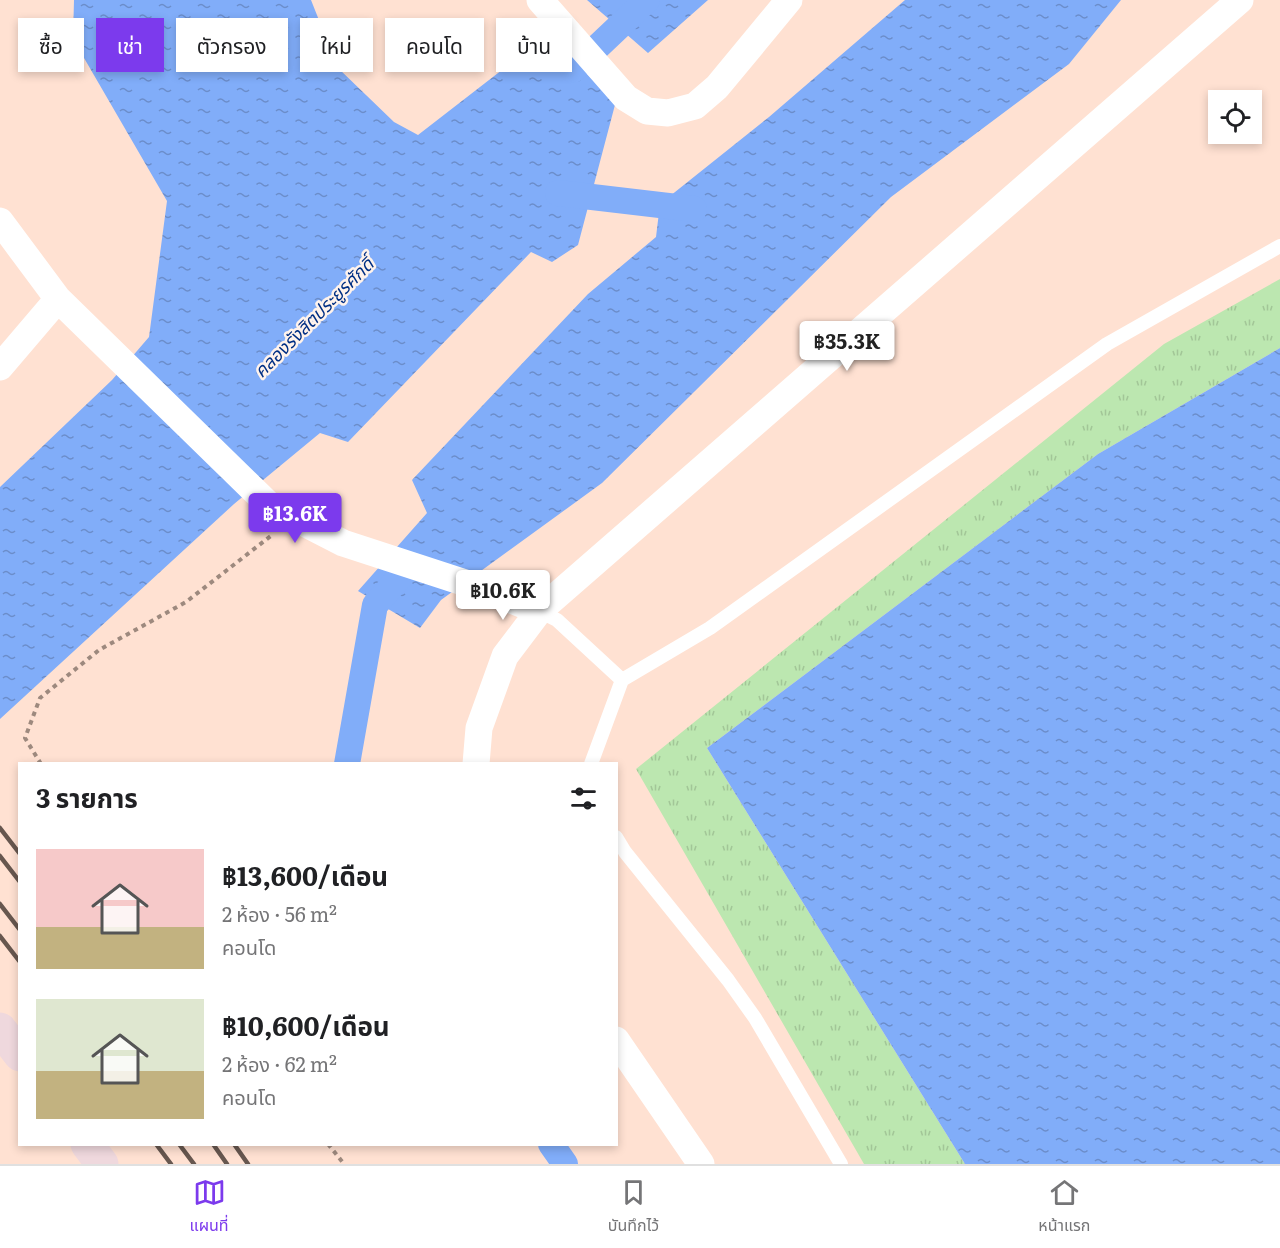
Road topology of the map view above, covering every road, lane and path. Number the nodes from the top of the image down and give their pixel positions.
1 (540, 0) edge
2 (789, 0) edge
3 (1240, 0) edge
4 (0, 221) edge
5 (1280, 246) edge
6 (58, 299) junction
7 (0, 367) edge
8 (294, 519) junction
9 (539, 610) junction
10 (622, 680) junction
11 (40, 762) edge
12 (476, 762) edge
13 (592, 762) edge
14 (618, 840) edge
15 (0, 1029) edge
16 (618, 1043) edge
17 (18, 1052) edge
18 (88, 1146) edge
19 (330, 1146) edge
20 (102, 1164) edge
21 (344, 1164) edge
22 (701, 1164) edge
23 (841, 1164) edge

1 - 2 street
3 - 9 street
4 - 6 street
5 - 10 lane
6 - 7 street
6 - 8 street
8 - 9 street
8 - 11 path
9 - 10 lane
9 - 12 street
10 - 13 lane
14 - 23 lane
15 - 17 main road
16 - 22 street
18 - 20 main road
19 - 21 path

